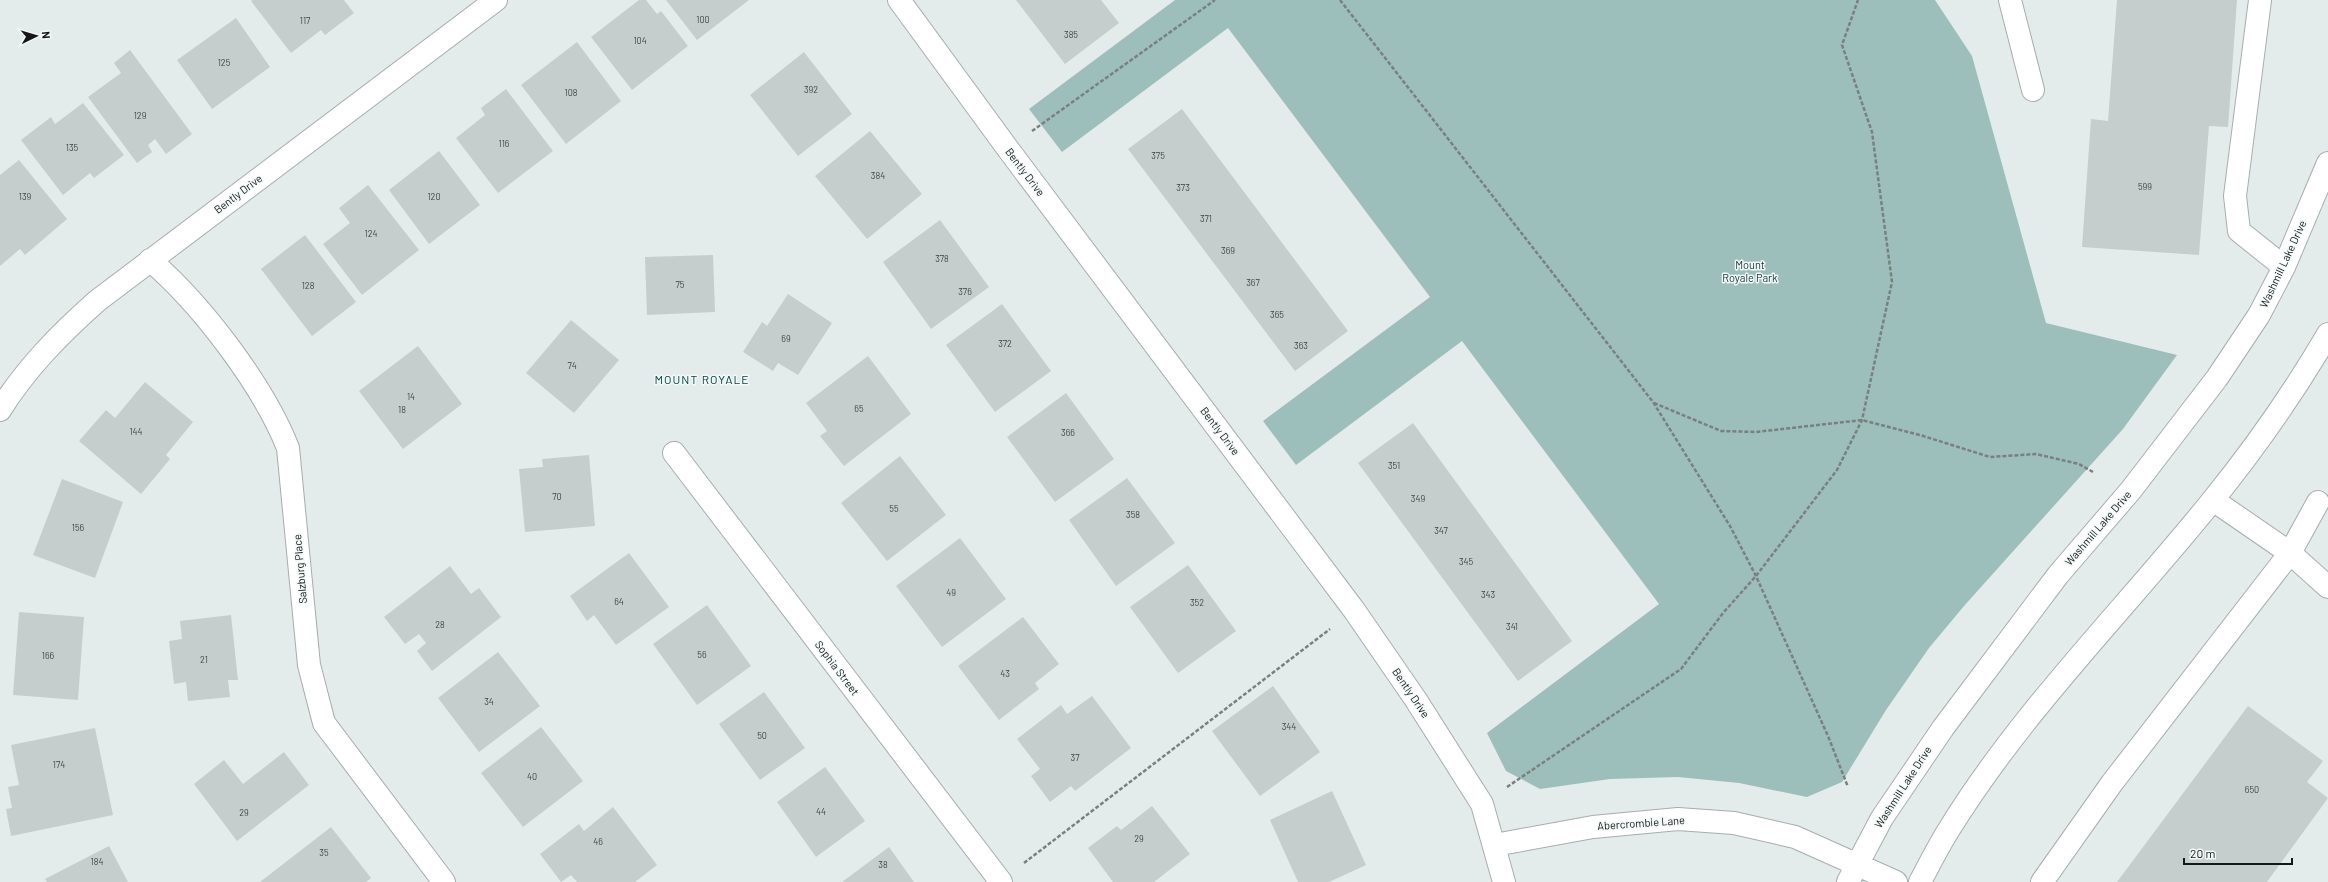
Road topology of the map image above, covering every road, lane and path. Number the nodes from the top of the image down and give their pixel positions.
1 (496, 0) edge
2 (899, 0) edge
3 (1215, 0) edge
4 (1340, 0) edge
5 (1858, 0) edge
6 (2010, 0) edge
7 (2260, 0) edge
8 (2033, 90) dead end
9 (1008, 149) junction
10 (2328, 164) edge
11 (150, 260) junction
12 (2284, 266) junction
13 (2328, 334) edge
14 (1653, 402) junction
15 (0, 410) edge
16 (1862, 420) junction
17 (674, 453) dead end
18 (2092, 472) dead end
19 (2213, 500) junction
20 (2318, 502) dead end
21 (2290, 553) junction
22 (1756, 576) junction
23 (2328, 587) edge
24 (1354, 610) junction
25 (1848, 787) dead end
26 (1482, 804) junction
27 (1495, 844) junction
28 (1852, 872) edge
29 (444, 882) edge
30 (1000, 882) edge
31 (1504, 882) edge
32 (1896, 882) edge
33 (1920, 882) edge
34 (2042, 882) edge

1 - 11 street, Bently Drive
2 - 9 street, Bently Drive
3 - 9 path
4 - 14 path
5 - 16 path
6 - 8 street
7 - 12 street
9 - 24 street, Bently Drive
10 - 12 street, Washmill Lake Drive
11 - 15 street, Bently Drive
11 - 29 street, Salzburg Place
12 - 28 street, Washmill Lake Drive
13 - 19 street
14 - 16 path
14 - 22 path
16 - 18 path
16 - 22 path
17 - 30 street, Sophia Street
19 - 21 street
19 - 33 street
20 - 21 street
21 - 23 street
21 - 34 street
22 - 25 path
22 - 26 path
24 - 26 street, Bently Drive
24 - 30 path
26 - 27 street, Bently Drive
27 - 28 street, Abercrombie Lane
27 - 31 street, Bently Drive
28 - 32 street, Abercrombie Lane

